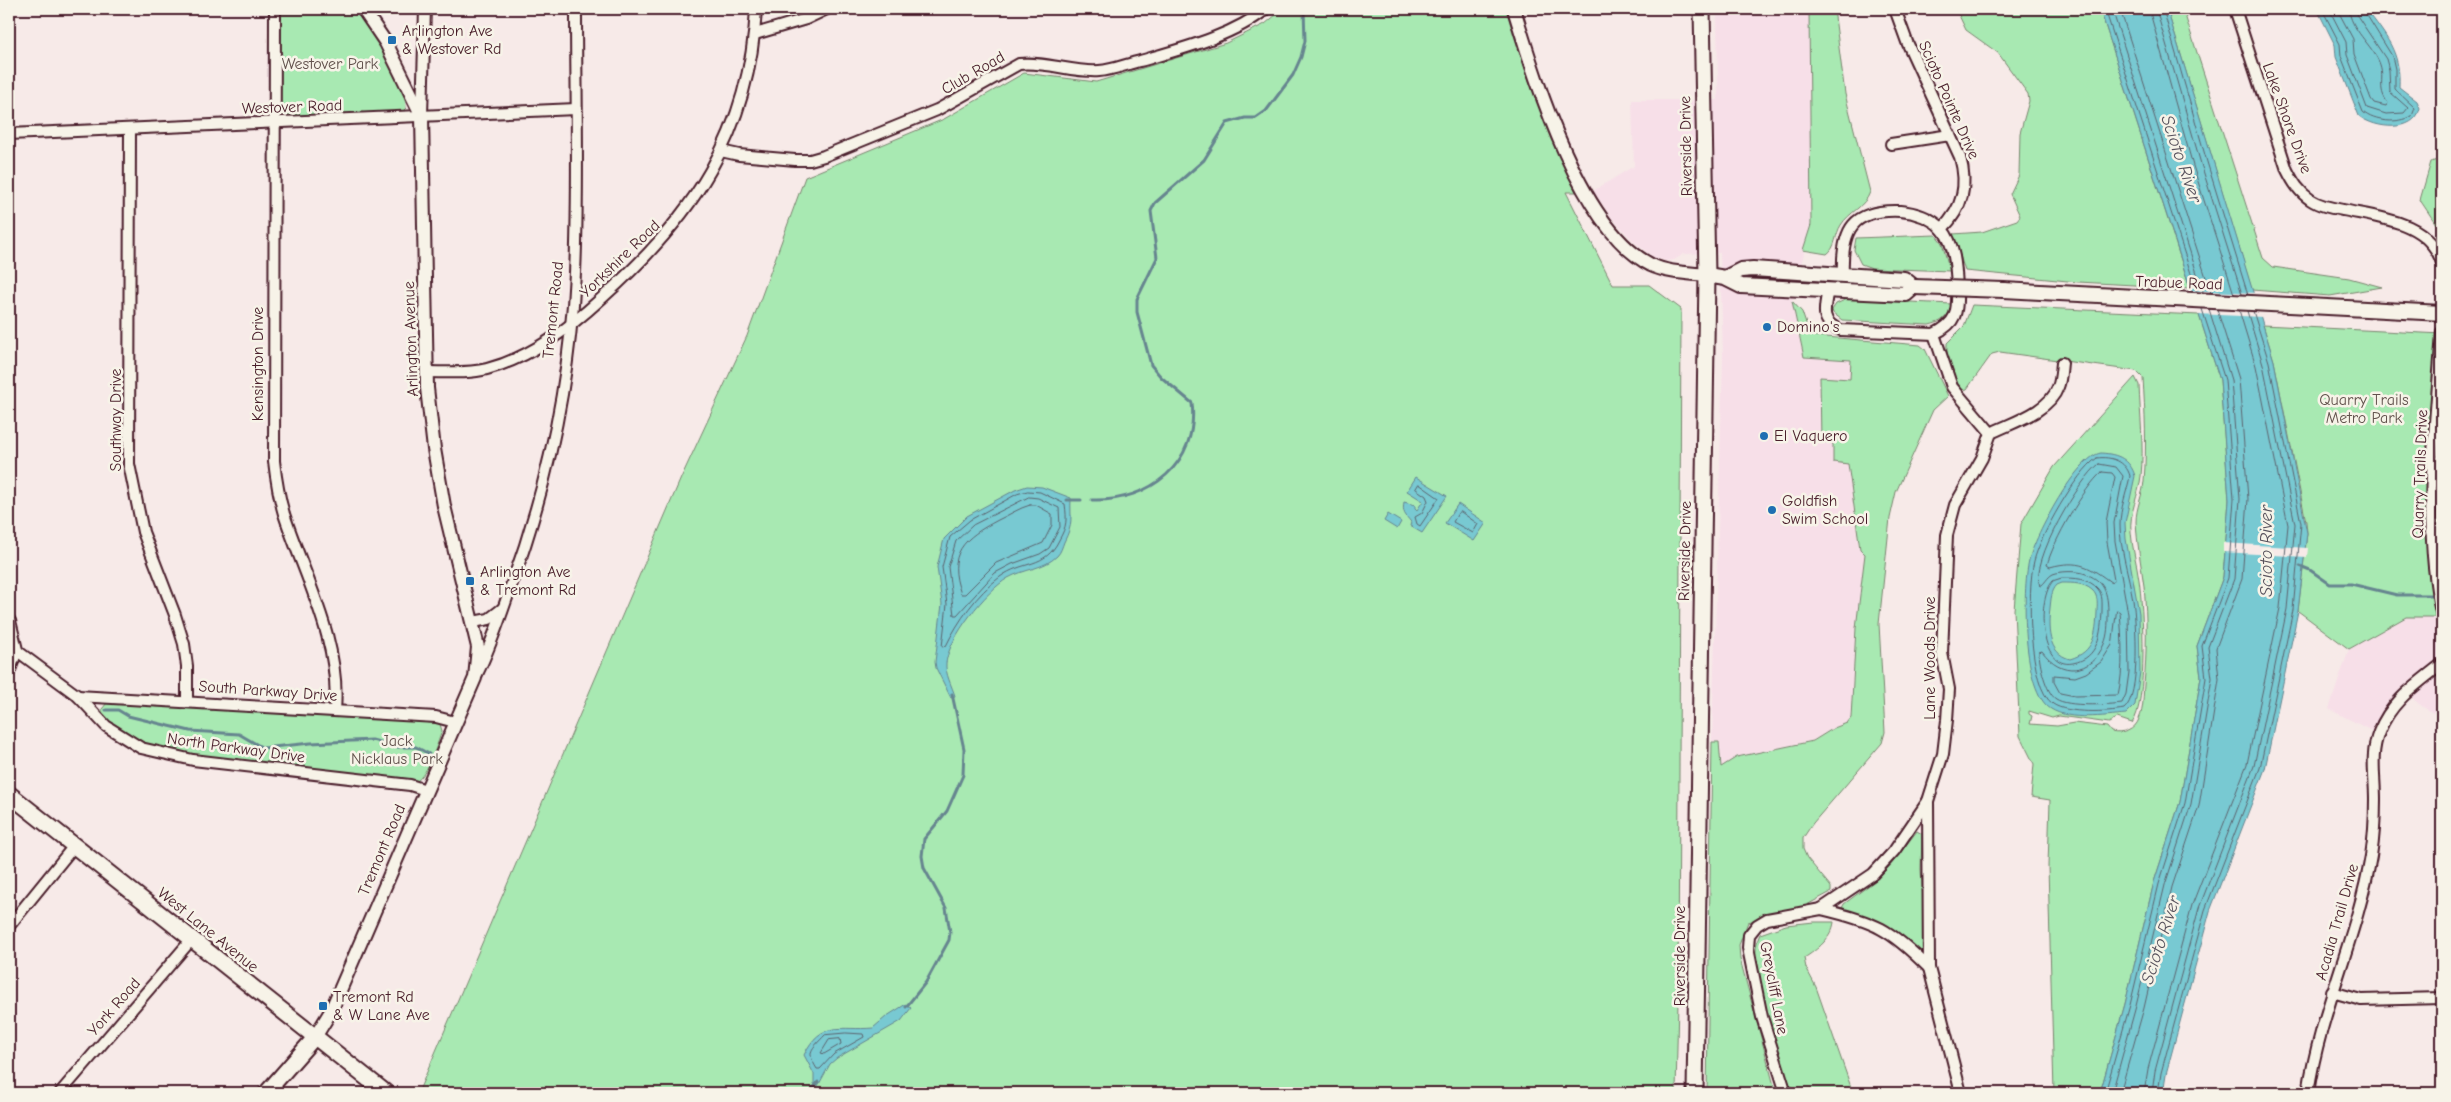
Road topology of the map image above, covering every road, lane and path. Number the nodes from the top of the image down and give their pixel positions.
1 (275, 9) edge
2 (363, 9) edge
3 (425, 9) edge
4 (576, 9) edge
5 (756, 9) edge
6 (827, 9) edge
7 (1266, 9) edge
8 (1514, 9) edge
9 (1702, 9) edge
10 (1895, 9) edge
11 (2235, 9) edge
12 (755, 34) junction
13 (576, 109) junction
14 (422, 116) junction
15 (274, 122) junction
16 (130, 129) junction
17 (9, 134) edge
18 (1950, 135) junction
19 (1891, 144) dead end
20 (721, 151) junction
21 (1942, 229) junction
22 (2442, 263) edge
23 (1843, 274) junction
24 (1707, 275) junction
25 (1725, 278) junction
26 (1914, 287) junction
27 (1828, 290) junction
28 (2442, 313) edge
29 (570, 327) junction
30 (2442, 332) edge
31 (1934, 334) junction
32 (2062, 363) dead end
33 (426, 372) junction
34 (1991, 433) junction
35 (2442, 531) edge
36 (2431, 532) junction
37 (504, 606) junction
38 (2442, 615) edge
39 (9, 621) edge
40 (473, 622) junction
41 (16, 650) junction
42 (2442, 664) edge
43 (9, 670) edge
44 (475, 678) junction
45 (78, 696) junction
46 (187, 701) junction
47 (335, 710) junction
48 (455, 722) junction
49 (426, 790) junction
50 (9, 794) edge
51 (1928, 801) junction
52 (74, 846) junction
53 (1821, 909) junction
54 (9, 926) edge
55 (192, 939) junction
56 (1929, 968) junction
57 (2332, 992) junction
58 (2442, 998) edge
59 (315, 1037) junction
60 (60, 1093) edge
61 (266, 1093) edge
62 (386, 1093) edge
63 (1695, 1093) edge
64 (1786, 1093) edge
65 (1961, 1093) edge
66 (2308, 1093) edge

1 - 15 street, Kensington Drive
2 - 14 street, Arlington Avenue
3 - 14 street
4 - 13 street, Tremont Road
5 - 12 street, Yorkshire Road
6 - 12 street
7 - 20 street, Club Road
8 - 24 street
9 - 24 main road, Riverside Drive
10 - 18 street, Scioto Pointe Drive
11 - 22 street, Lake Shore Drive
12 - 20 street, Yorkshire Road
13 - 14 street, Westover Road
13 - 29 street, Tremont Road
14 - 15 street, Westover Road
14 - 33 street, Arlington Avenue
15 - 16 street, Westover Road
15 - 47 street, Kensington Drive
16 - 17 street, Westover Road
16 - 46 street, Southway Drive
18 - 19 street
18 - 21 street, Scioto Pointe Drive
20 - 29 street, Yorkshire Road
21 - 23 street
21 - 31 street
23 - 25 main road, Trabue Road
23 - 26 main road, Trabue Road
24 - 25 main road, Trabue Road
24 - 63 main road, Riverside Drive
25 - 27 main road, Trabue Road
26 - 27 main road, Trabue Road
26 - 28 main road, Trabue Road, bridge
27 - 31 street
29 - 33 street, Yorkshire Road
29 - 37 street, Tremont Road
30 - 36 street, Quarry Trails Drive
31 - 34 street
32 - 34 street
33 - 40 street, Arlington Avenue
34 - 51 street, Lane Woods Drive
35 - 36 street
36 - 38 street, Quarry Trails Drive
37 - 40 street
37 - 44 street, Tremont Road
39 - 41 street
40 - 44 street, Arlington Avenue
41 - 43 street
41 - 45 street, North Parkway Drive
42 - 57 street, Acadia Trail Drive
44 - 48 street, Tremont Road
45 - 46 street, South Parkway Drive
45 - 49 street, North Parkway Drive
46 - 47 street, South Parkway Drive
47 - 48 street, South Parkway Drive
48 - 49 street, Tremont Road
49 - 59 street, Tremont Road
50 - 52 main road, West Lane Avenue
51 - 53 street, Greycliff Lane
51 - 56 street, Lane Woods Drive
52 - 54 street
52 - 55 main road, West Lane Avenue
53 - 56 street, Greycliff Lane
53 - 64 street, Greycliff Lane
55 - 59 main road, West Lane Avenue
55 - 60 street, York Road
56 - 65 street, Lane Woods Drive
57 - 58 street
57 - 66 street, Acadia Trail Drive
59 - 61 main road, Tremont Road
59 - 62 main road, West Lane Avenue

